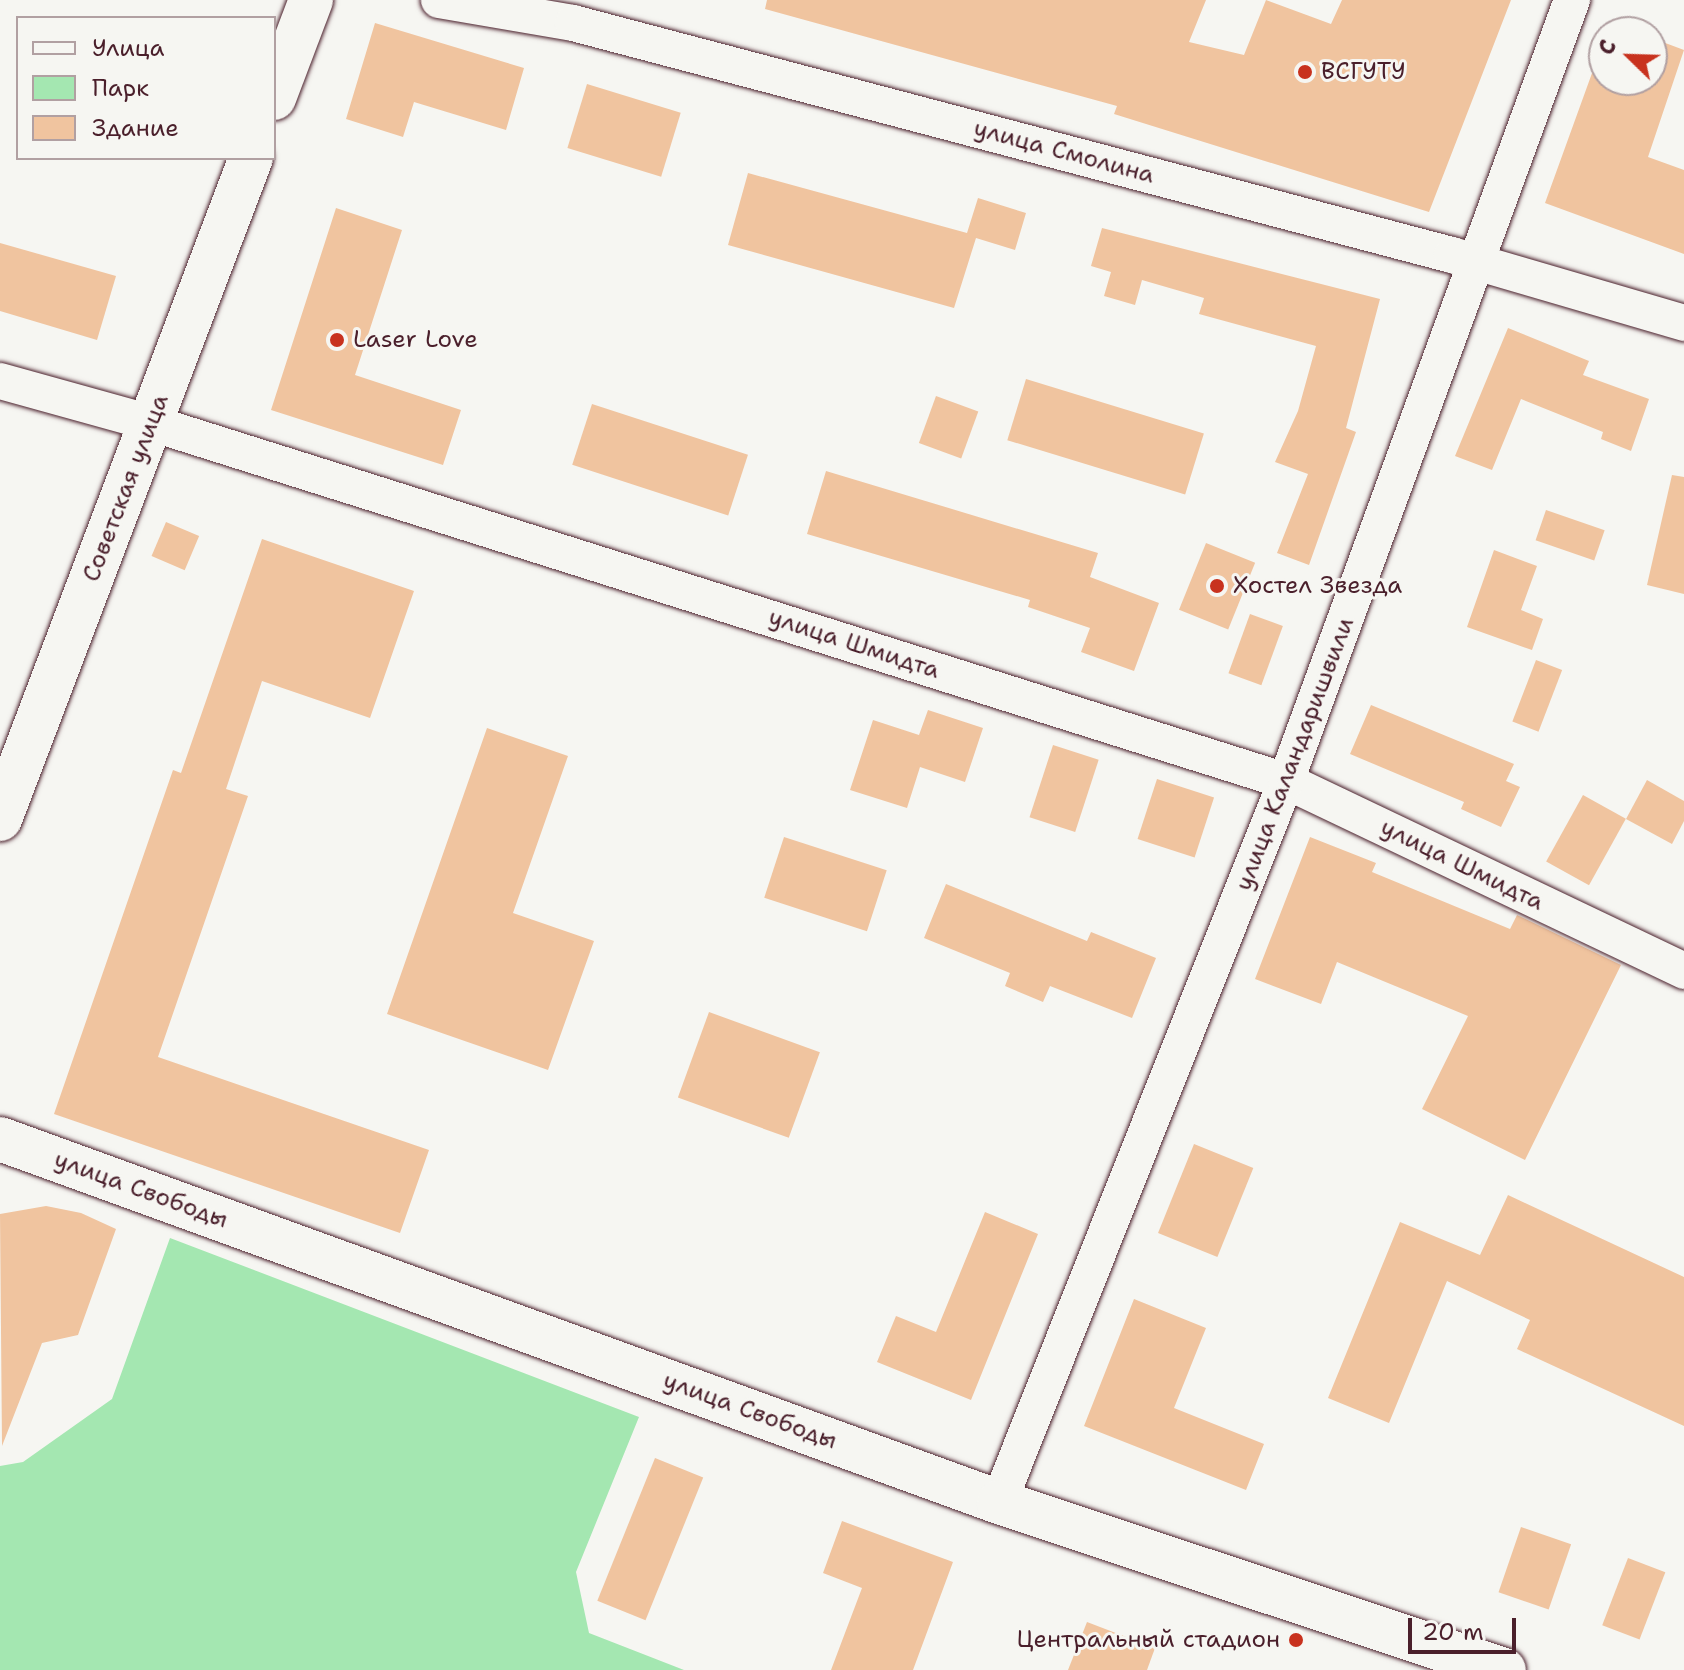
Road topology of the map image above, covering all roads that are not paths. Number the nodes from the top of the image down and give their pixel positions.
1 (311, 0) edge
2 (439, 0) edge
3 (1572, 0) edge
4 (276, 93) edge
5 (250, 160) edge
6 (1479, 263) junction
7 (1684, 323) edge
8 (0, 381) edge
9 (151, 423) junction
10 (1286, 781) junction
11 (0, 819) edge
12 (1684, 971) edge
13 (0, 1139) edge
14 (999, 1502) junction
15 (1504, 1670) edge

1 - 4 main road
2 - 6 street, улица Смолина
3 - 6 street, улица Каландаришвили
5 - 9 main road, Советская улица
6 - 7 street, улица Смолина
6 - 10 street, улица Каландаришвили
8 - 9 street, улица Шмидта
9 - 10 street, улица Шмидта
9 - 11 main road, Советская улица
10 - 12 street, улица Шмидта
10 - 14 street, улица Каландаришвили
13 - 14 main road, улица Свободы
14 - 15 main road, улица Свободы

